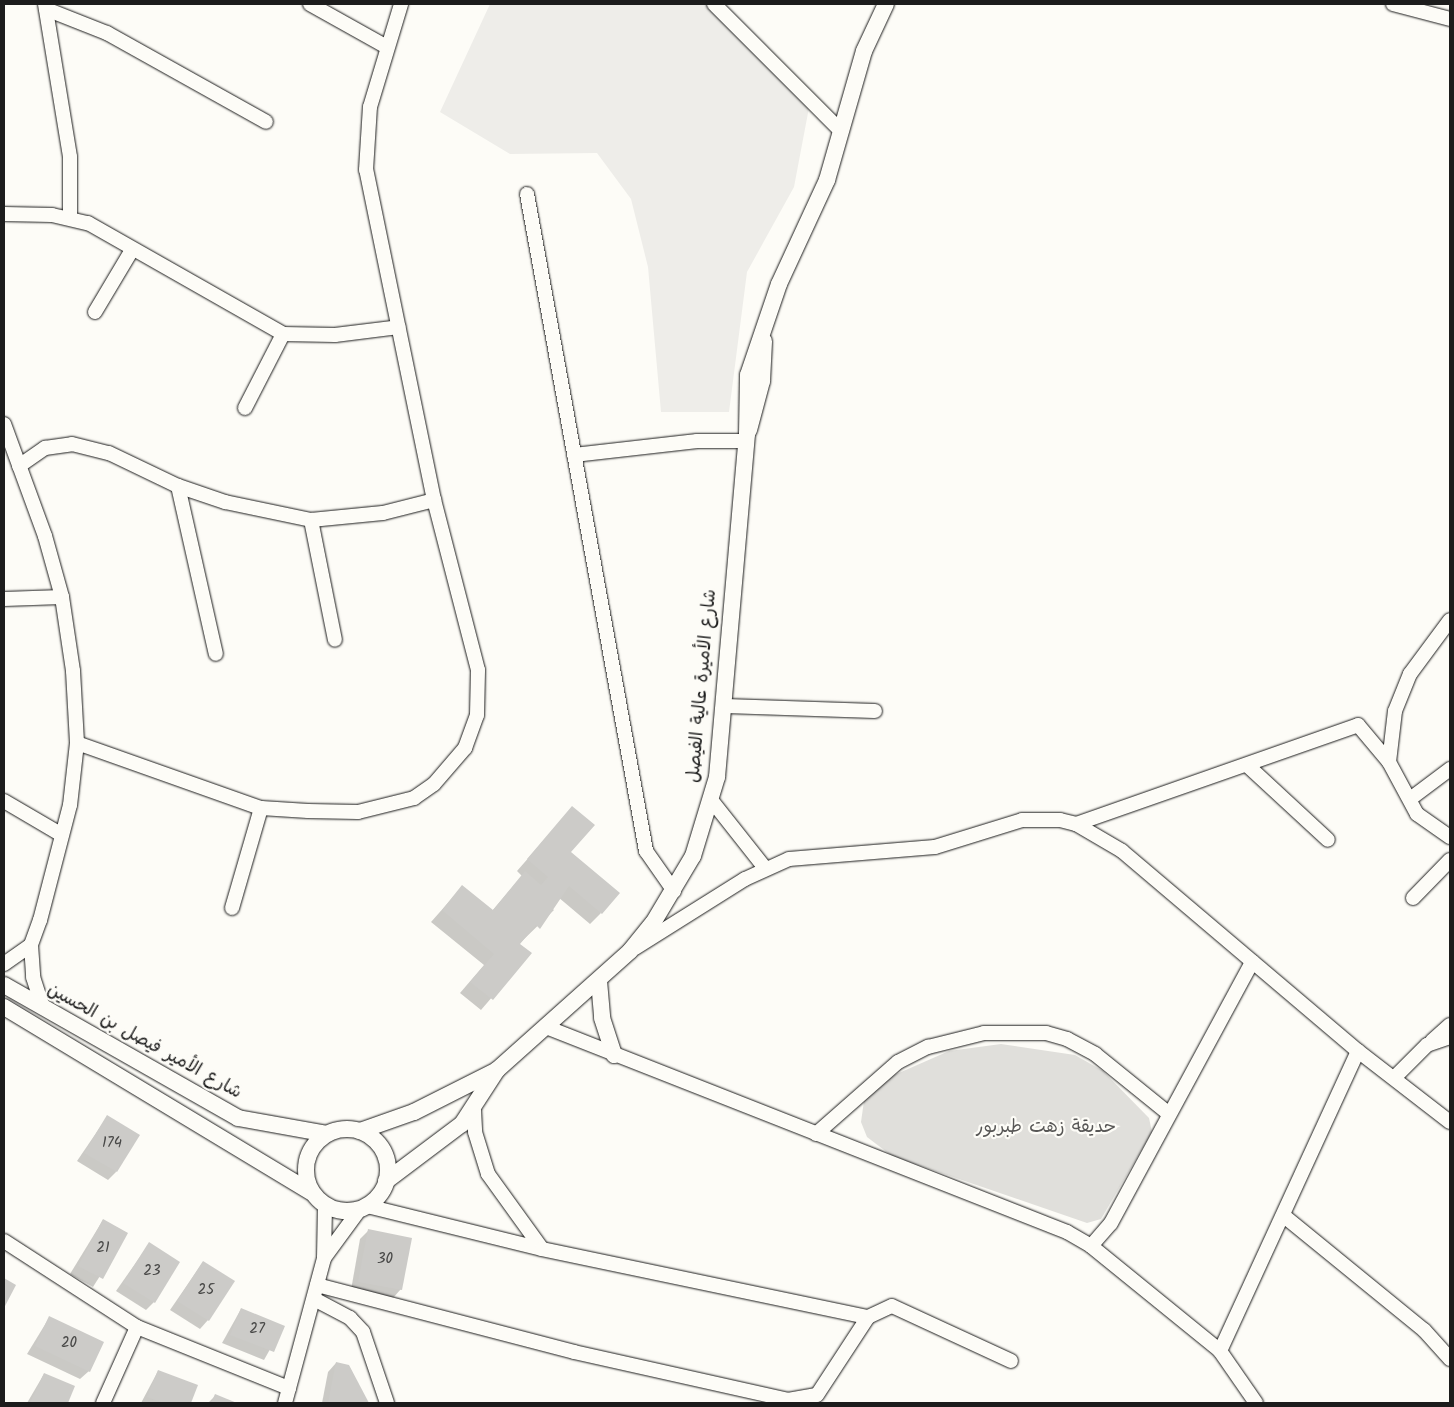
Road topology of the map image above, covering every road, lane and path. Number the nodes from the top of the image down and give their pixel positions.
1 (310, 4) edge
2 (401, 4) edge
3 (714, 4) edge
4 (886, 4) edge
5 (1393, 4) edge
6 (46, 6) edge
7 (1450, 19) edge
8 (387, 47) junction
9 (266, 122) dead end
10 (841, 131) junction
11 (527, 194) dead end
12 (4, 214) edge
13 (70, 218) junction
14 (132, 250) junction
15 (95, 312) dead end
16 (399, 327) junction
17 (283, 334) junction
18 (245, 408) dead end
19 (4, 424) edge
20 (747, 438) junction
21 (574, 455) junction
22 (19, 466) junction
23 (178, 486) junction
24 (434, 500) junction
25 (311, 520) junction
26 (62, 597) junction
27 (4, 599) edge
28 (1450, 620) edge
29 (335, 640) dead end
30 (216, 654) dead end
31 (725, 706) junction
32 (875, 711) dead end
33 (77, 743) junction
34 (1389, 762) junction
35 (1247, 765) junction
36 (1450, 769) edge
37 (1410, 799) junction
38 (4, 801) edge
39 (712, 801) junction
40 (261, 808) junction
41 (1076, 824) junction
42 (62, 835) junction
43 (1450, 837) edge
44 (1328, 840) dead end
45 (1450, 860) edge
46 (765, 868) junction
47 (674, 891) junction
48 (1413, 898) dead end
49 (232, 908) dead end
50 (31, 945) junction
51 (630, 952) junction
52 (1252, 962) junction
53 (4, 964) edge
54 (599, 981) junction
55 (4, 985) edge
56 (4, 1007) edge
57 (43, 1008) junction
58 (1450, 1025) edge
59 (546, 1027) junction
60 (1450, 1037) edge
61 (1427, 1045) junction
62 (1358, 1051) junction
63 (614, 1055) junction
64 (497, 1070) junction
65 (1394, 1078) junction
66 (474, 1110) junction
67 (1169, 1114) junction
68 (1450, 1122) edge
69 (360, 1131) junction
70 (326, 1134) junction
71 (816, 1134) junction
72 (386, 1181) junction
73 (311, 1192) junction
74 (324, 1205) junction
75 (364, 1208) junction
76 (1284, 1216) junction
77 (4, 1241) edge
78 (1091, 1246) junction
79 (542, 1249) junction
80 (324, 1258) junction
81 (315, 1292) junction
82 (868, 1317) junction
83 (137, 1327) junction
84 (1220, 1351) junction
85 (1450, 1359) edge
86 (1011, 1361) dead end
87 (289, 1388) junction
88 (103, 1403) edge
89 (285, 1403) edge
90 (387, 1403) edge
91 (1256, 1403) edge

1 - 8 street
2 - 8 street
3 - 10 street
4 - 10 street, شارع الأميرة عالية الفيصل
5 - 7 street
6 - 9 street
6 - 13 street
8 - 16 street
10 - 20 street, شارع الأميرة عالية الفيصل
11 - 21 street
12 - 13 street
13 - 14 street
14 - 15 street
14 - 17 street
16 - 17 street
16 - 24 street
17 - 18 street
19 - 22 street
20 - 21 street
20 - 31 street, شارع الأميرة عالية الفيصل
21 - 47 street
22 - 23 street
22 - 26 street
23 - 25 street
23 - 30 street
24 - 25 street
24 - 40 street
25 - 29 street
26 - 27 street
26 - 33 street
28 - 34 street
31 - 32 street
31 - 39 street, شارع الأميرة عالية الفيصل
33 - 40 street
33 - 42 street
34 - 35 street
34 - 37 street
35 - 41 street
35 - 44 street
36 - 37 street
37 - 43 street
38 - 42 street
39 - 46 street
39 - 47 street, شارع الأميرة عالية الفيصل
40 - 49 street
41 - 46 street
41 - 52 street
42 - 50 street
45 - 48 street
46 - 51 street
47 - 51 street, شارع الأميرة عالية الفيصل
50 - 53 street
50 - 57 street
51 - 54 street, شارع الأميرة عالية الفيصل
52 - 62 street
52 - 67 street
54 - 59 street, شارع الأميرة عالية الفيصل
54 - 63 street
55 - 57 street, شارع الأمير فيصل بن الحسين
56 - 73 street
57 - 70 street, شارع الأمير فيصل بن الحسين
58 - 61 street
59 - 63 street
59 - 64 street, شارع الأميرة عالية الفيصل
60 - 61 street
61 - 65 street
62 - 65 street
62 - 76 street
63 - 71 street
64 - 66 street, شارع الأميرة عالية الفيصل
64 - 69 street, شارع الأميرة عالية الفيصل
65 - 68 street
66 - 72 street, شارع الأميرة عالية الفيصل
66 - 79 street
67 - 71 street
67 - 78 street
69 - 70 street
69 - 72 street
70 - 73 street
71 - 78 street
72 - 75 street
73 - 74 street
74 - 75 street
74 - 80 street
75 - 79 street
75 - 80 street
76 - 84 street
76 - 85 street
77 - 83 street
78 - 84 street
79 - 82 street
80 - 81 street
81 - 82 street
81 - 87 street
81 - 90 street
82 - 86 street
83 - 87 street
83 - 88 street
84 - 91 street
87 - 89 street

